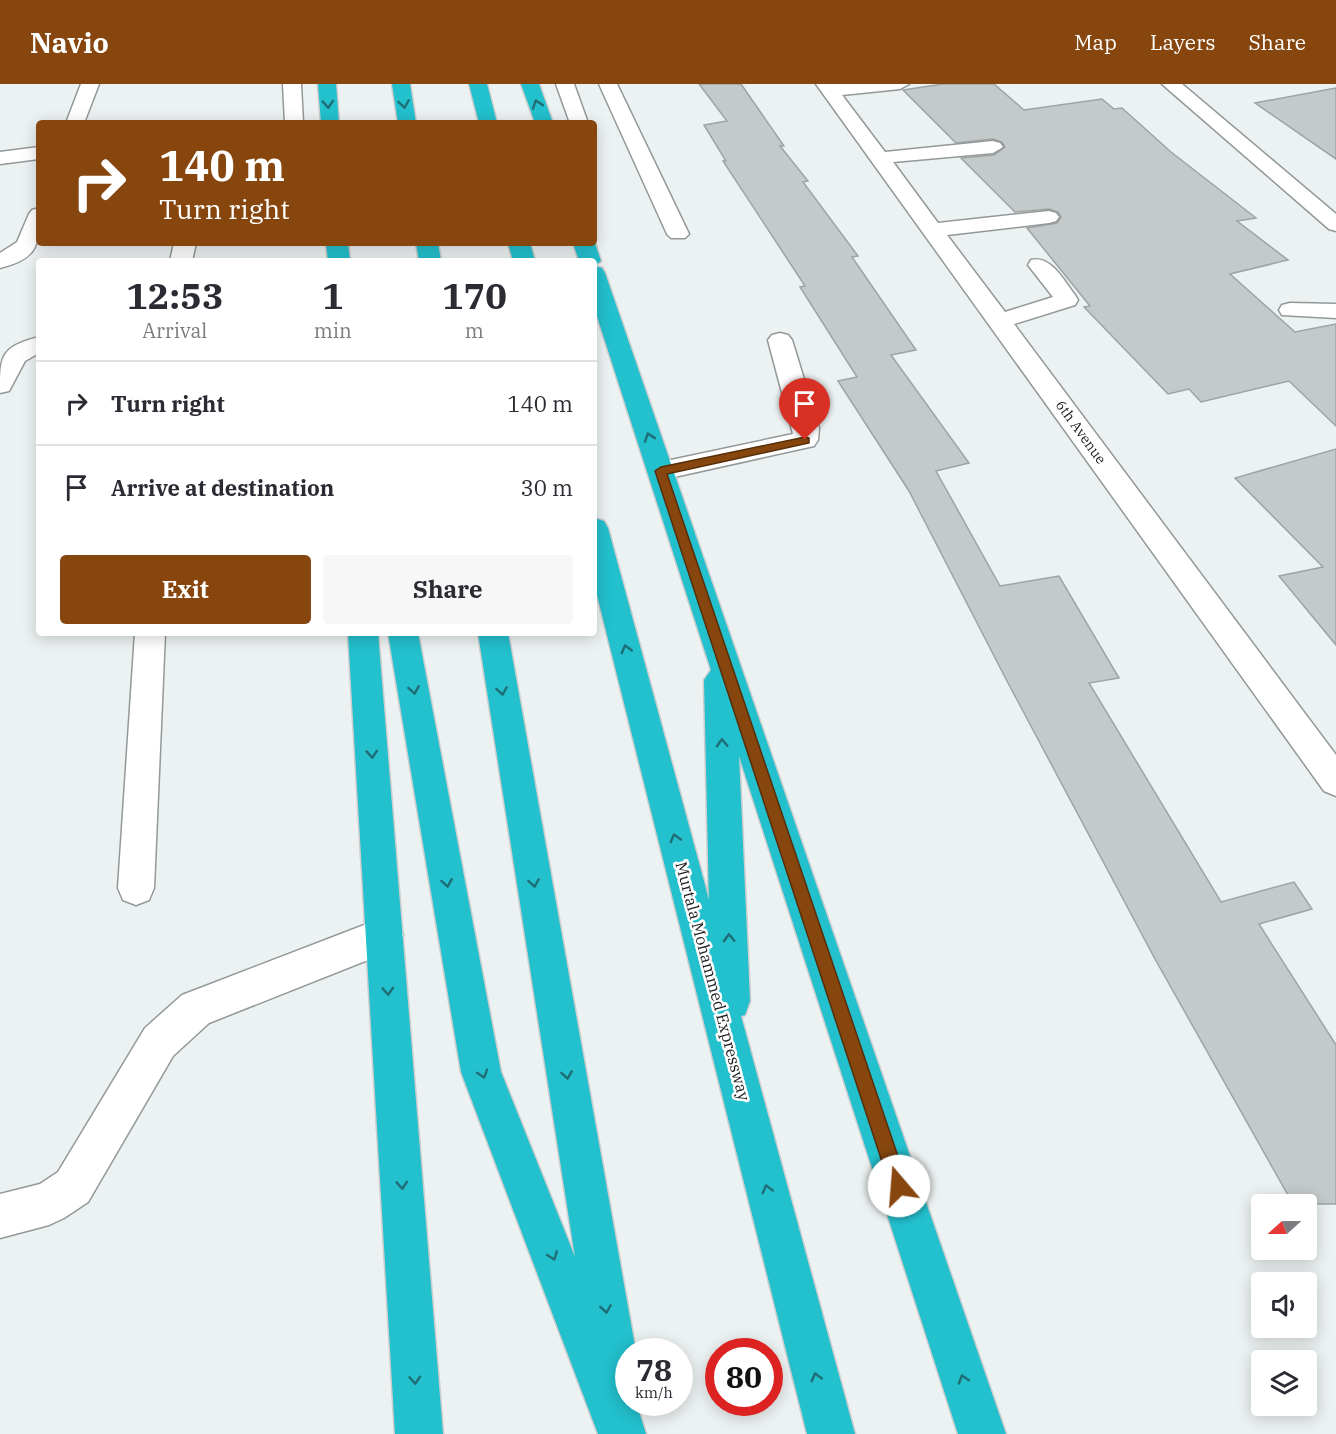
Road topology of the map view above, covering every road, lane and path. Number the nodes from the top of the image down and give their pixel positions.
1 (90, 84) edge
2 (292, 84) edge
3 (327, 84) edge
4 (401, 84) edge
5 (478, 84) edge
6 (530, 84) edge
7 (565, 84) edge
8 (608, 84) edge
9 (900, 84) edge
10 (1171, 84) edge
11 (828, 88) edge
12 (76, 120) edge
13 (294, 120) edge
14 (330, 120) edge
15 (407, 120) edge
16 (487, 120) edge
17 (543, 120) edge
18 (578, 120) edge
19 (993, 147) dead end
20 (36, 153) edge
21 (0, 158) edge
22 (879, 158) junction
23 (1049, 217) dead end
24 (36, 222) edge
25 (1336, 225) edge
26 (933, 230) junction
27 (678, 234) dead end
28 (0, 261) edge
29 (1039, 265) dead end
30 (597, 282) edge
31 (1290, 310) dead end
32 (1336, 311) edge
33 (999, 321) junction
34 (780, 340) dead end
35 (36, 346) edge
36 (0, 386) edge
37 (661, 471) junction
38 (597, 539) edge
39 (150, 636) edge
40 (363, 636) edge
41 (404, 636) edge
42 (493, 636) edge
43 (719, 645) junction
44 (1336, 781) edge
45 (136, 888) dead end
46 (385, 935) junction
47 (733, 1059) junction
48 (0, 1216) edge
49 (419, 1434) edge
50 (625, 1434) edge
51 (831, 1434) edge
52 (982, 1434) edge

1 - 12 street
2 - 13 street
3 -> 14 highway
4 -> 15 highway
5 - 16 highway
17 -> 6 highway
7 - 18 street
8 - 27 street
9 - 11 street
10 - 25 street
11 - 22 street, 6th Avenue
19 - 22 street
20 - 21 street
22 - 26 street, 6th Avenue
23 - 26 street
24 - 28 street
26 - 33 street, 6th Avenue
29 - 33 street
37 -> 30 highway
31 - 32 street
33 - 44 street, 6th Avenue
34 - 37 street
35 - 36 street
37 - 43 highway
47 -> 38 highway, Murtala Mohammed Expressway
39 - 45 street
40 -> 46 highway
41 -> 50 highway
42 -> 50 highway
47 -> 43 highway
52 -> 43 highway
46 - 48 street
46 -> 49 highway
51 -> 47 highway, Murtala Mohammed Expressway

